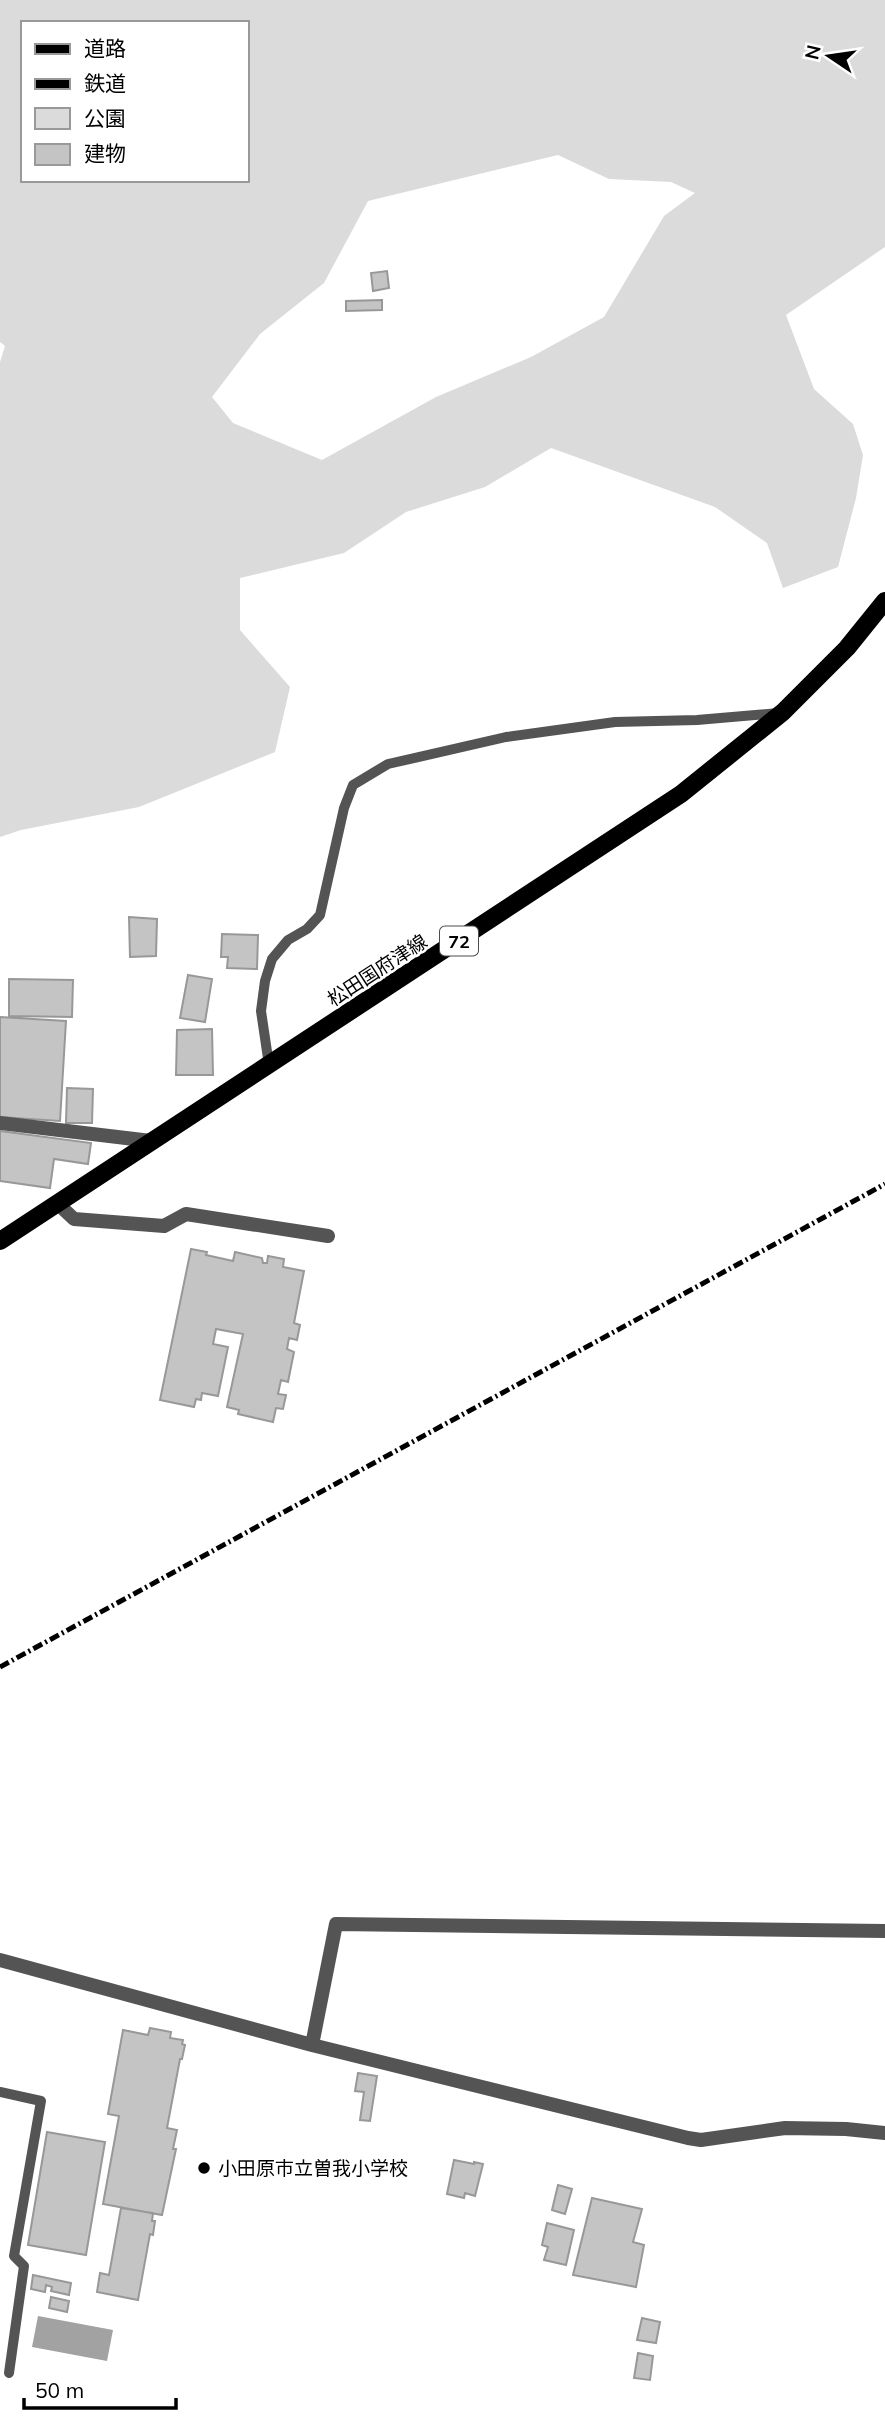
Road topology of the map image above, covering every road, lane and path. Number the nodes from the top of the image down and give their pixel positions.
1 (885, 601) edge
2 (783, 712) junction
3 (270, 1066) junction
4 (0, 1124) edge
5 (152, 1141) junction
6 (57, 1203) junction
7 (328, 1236) dead end
8 (0, 1241) edge
9 (885, 1931) edge
10 (0, 1960) edge
11 (312, 2045) junction
12 (0, 2092) edge
13 (885, 2133) edge
14 (9, 2373) dead end

1 - 2 main road, 松田国府津線 / 72
2 - 3 main road, 松田国府津線 / 72
2 - 3 lane
3 - 5 main road, 松田国府津線 / 72
4 - 5 street
5 - 6 main road, 松田国府津線 / 72
6 - 7 street
6 - 8 main road, 松田国府津線 / 72
9 - 11 street
10 - 11 street
11 - 13 street
12 - 14 lane

